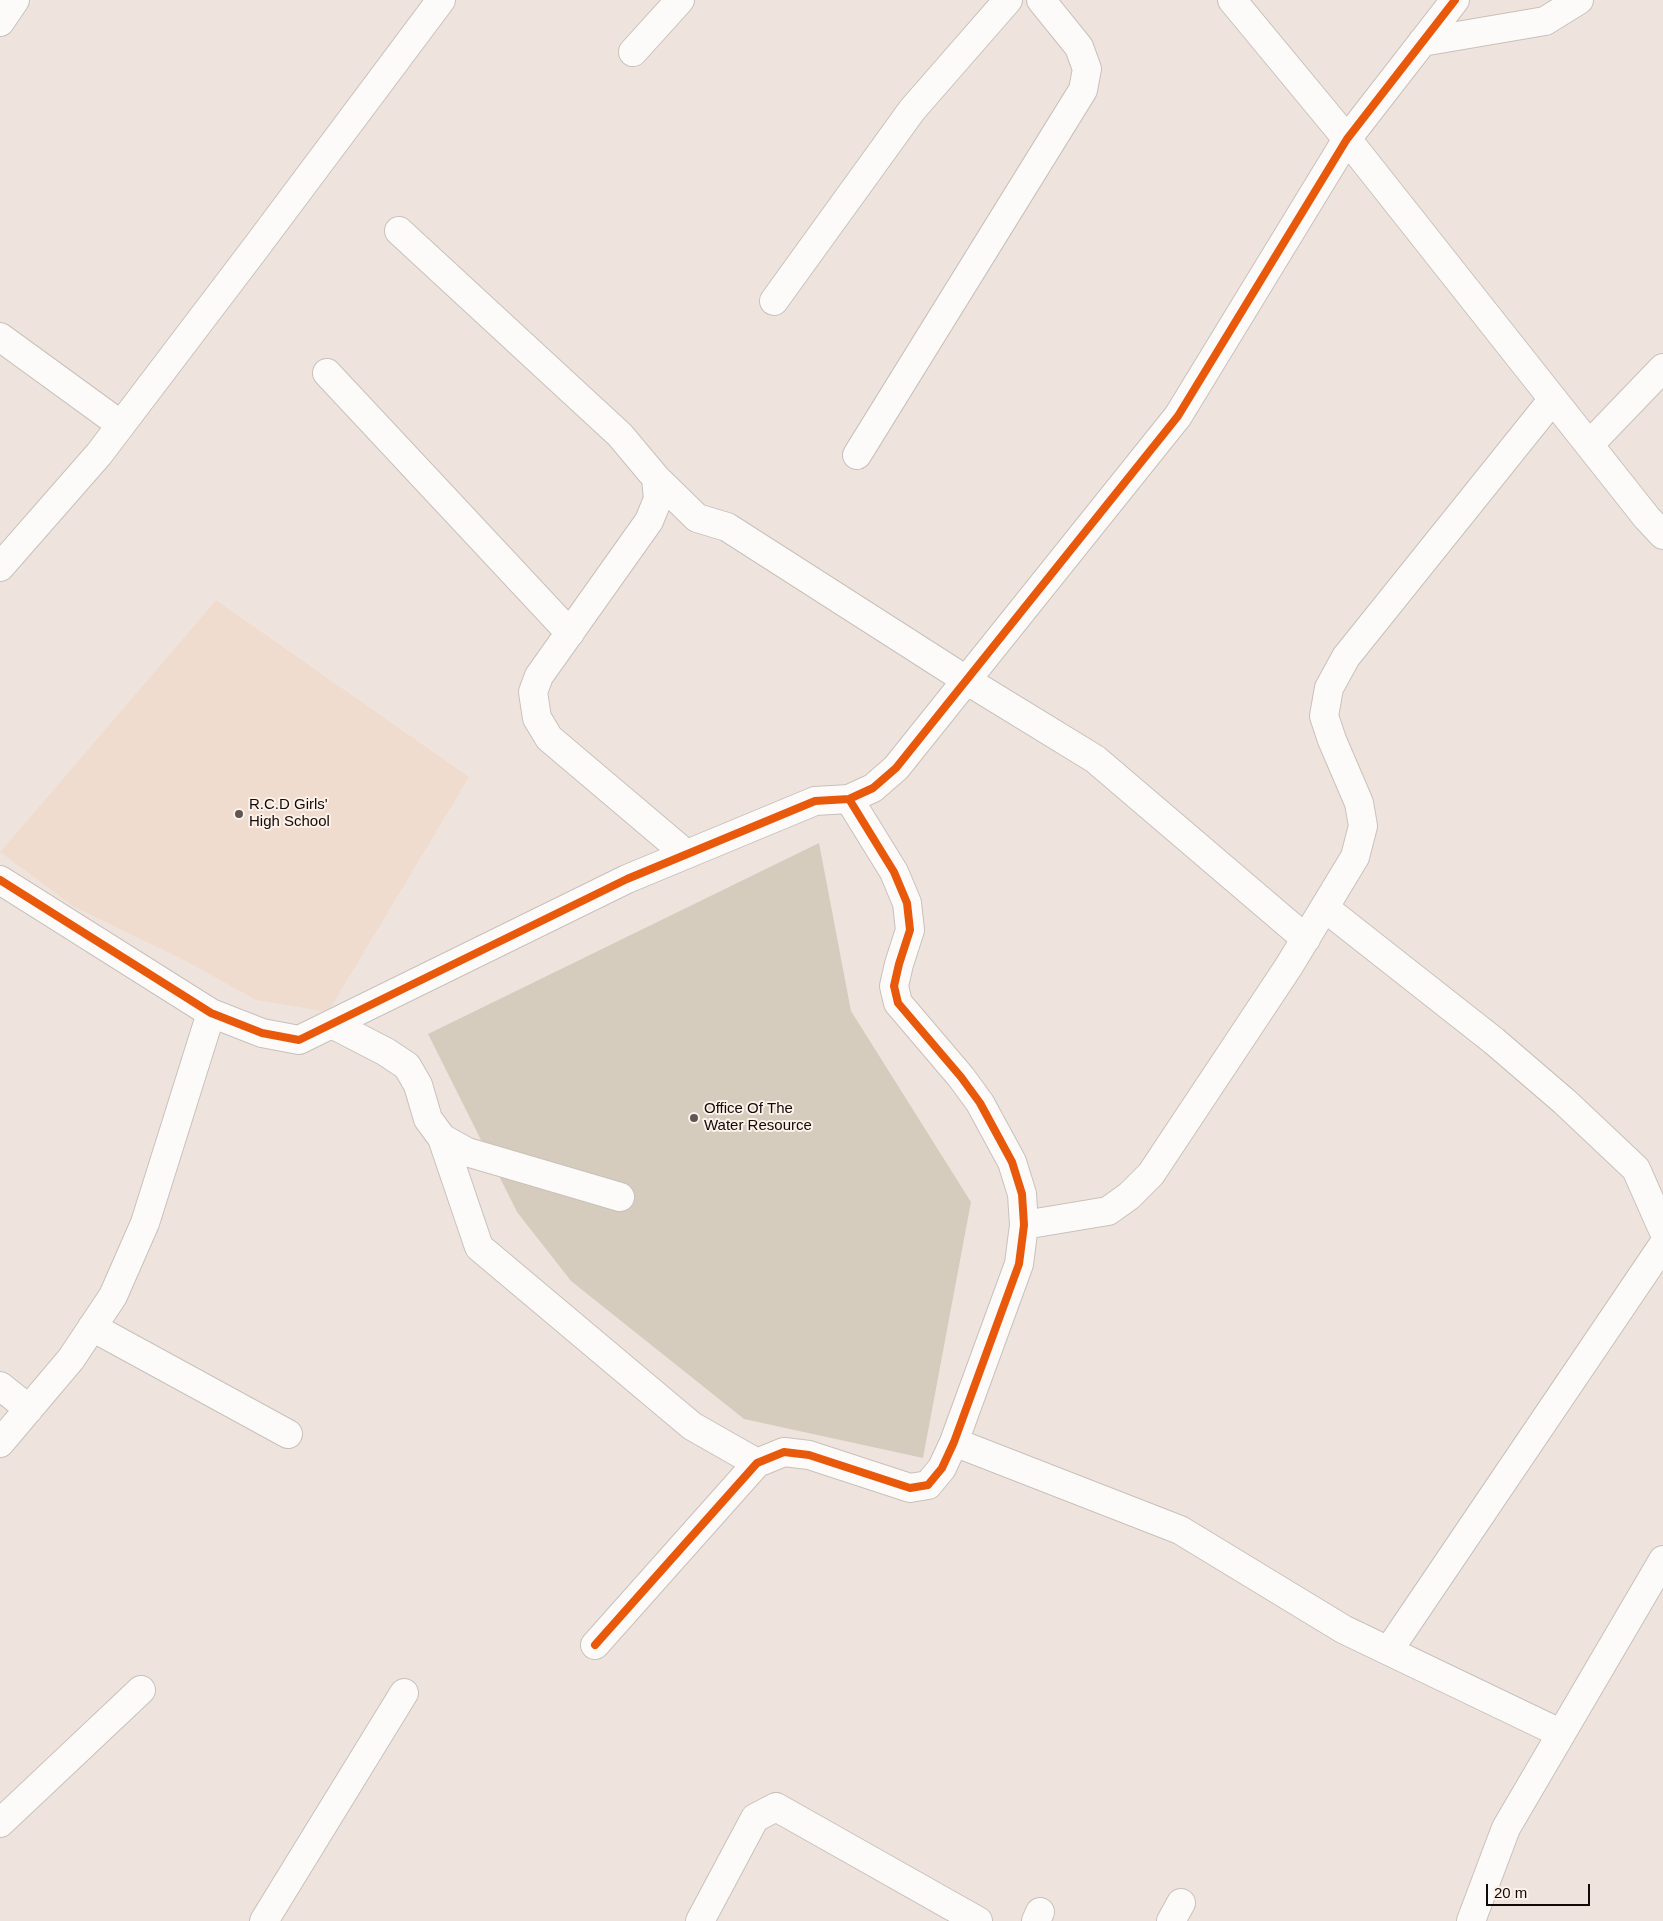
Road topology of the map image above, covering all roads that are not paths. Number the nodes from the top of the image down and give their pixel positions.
1 (15, 0) edge
2 (441, 0) edge
3 (680, 0) edge
4 (1008, 0) edge
5 (1041, 0) edge
6 (1232, 0) edge
7 (1456, 0) edge
8 (1578, 0) edge
9 (0, 22) edge
10 (1422, 42) junction
11 (633, 52) dead end
12 (1346, 139) junction
13 (398, 231) dead end
14 (774, 301) dead end
15 (0, 337) edge
16 (1663, 368) edge
17 (327, 373) dead end
18 (1553, 399) junction
19 (121, 425) junction
20 (1589, 446) junction
21 (858, 455) dead end
22 (656, 478) junction
23 (1663, 535) edge
24 (0, 567) edge
25 (570, 632) junction
26 (966, 680) junction
27 (849, 799) junction
28 (686, 854) junction
29 (0, 880) edge
30 (1325, 908) junction
31 (1306, 940) junction
32 (212, 1013) junction
33 (332, 1024) junction
34 (442, 1138) junction
35 (620, 1197) dead end
36 (1024, 1226) junction
37 (1663, 1230) edge
38 (1663, 1245) edge
39 (92, 1327) junction
40 (0, 1386) edge
41 (29, 1409) junction
42 (288, 1434) dead end
43 (954, 1442) junction
44 (0, 1444) edge
45 (757, 1462) junction
46 (1663, 1560) edge
47 (595, 1645) dead end
48 (1389, 1650) junction
49 (141, 1690) dead end
50 (404, 1693) dead end
51 (1560, 1733) junction
52 (0, 1824) edge
53 (264, 1921) edge
54 (700, 1921) edge
55 (978, 1921) edge
56 (1471, 1921) edge

1 - 9 street
2 - 19 street
3 - 11 street
4 - 14 street
5 - 21 street
6 - 12 street
7 - 10 street
8 - 10 street
10 - 12 street
12 - 18 street
12 - 26 street
13 - 22 street
15 - 19 street
16 - 20 street
17 - 25 street
18 - 20 street
18 - 30 street
19 - 24 street
20 - 23 street
22 - 25 street
22 - 26 street
25 - 28 street
26 - 27 street
26 - 31 street
27 - 28 street
27 - 36 street
28 - 33 street
29 - 32 street
30 - 31 street
30 - 37 street
31 - 36 street
32 - 33 street
32 - 39 street
33 - 34 street
34 - 35 street
34 - 45 street
36 - 43 street
38 - 48 street
39 - 41 street
39 - 42 street
40 - 41 street
41 - 44 street
43 - 45 street
43 - 48 street
45 - 47 street
46 - 51 street
48 - 51 street
49 - 52 street
50 - 53 street
51 - 56 street
54 - 55 street

